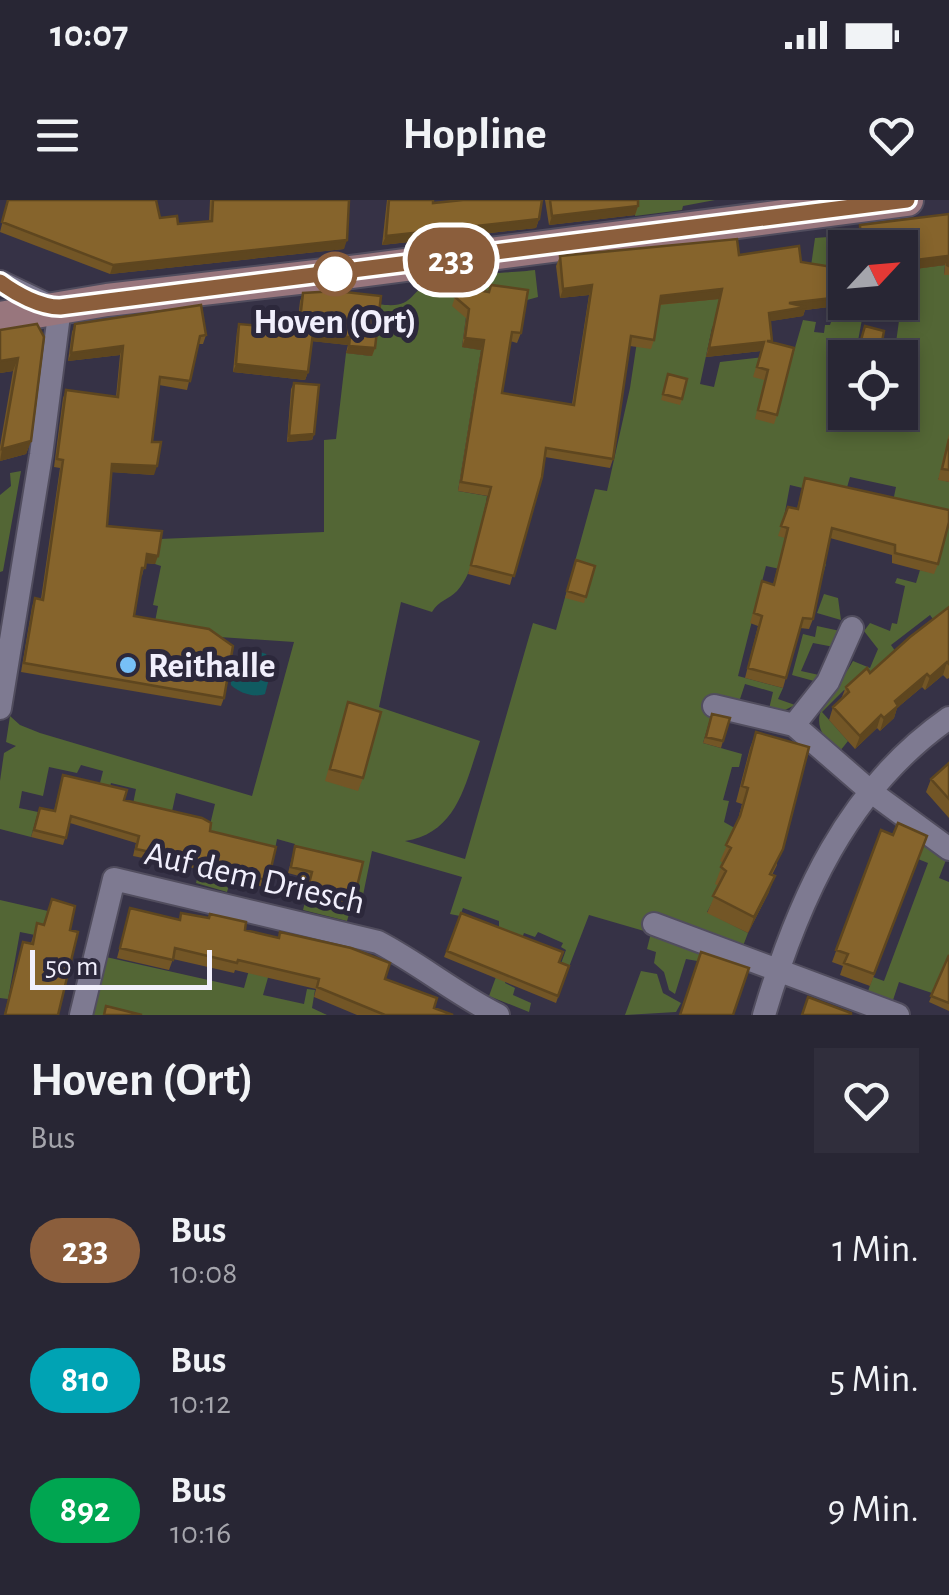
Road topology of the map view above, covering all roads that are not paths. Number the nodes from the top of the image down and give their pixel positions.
1 (907, 200) edge
2 (0, 282) edge
3 (56, 307) junction
4 (0, 318) edge
5 (852, 628) dead end
6 (714, 706) dead end
7 (0, 708) edge
8 (949, 718) edge
9 (794, 725) junction
10 (870, 791) junction
11 (949, 849) edge
12 (654, 924) dead end
13 (778, 970) junction
14 (81, 1015) edge
15 (498, 1015) edge
16 (764, 1015) edge
17 (898, 1015) edge

1 - 3 street
2 - 3 street
3 - 4 street
3 - 7 street
5 - 9 street
6 - 9 street
8 - 10 street
9 - 10 street
10 - 11 street
10 - 13 street
12 - 13 street
13 - 16 street
13 - 17 street
14 - 15 street, Auf dem Driesch

